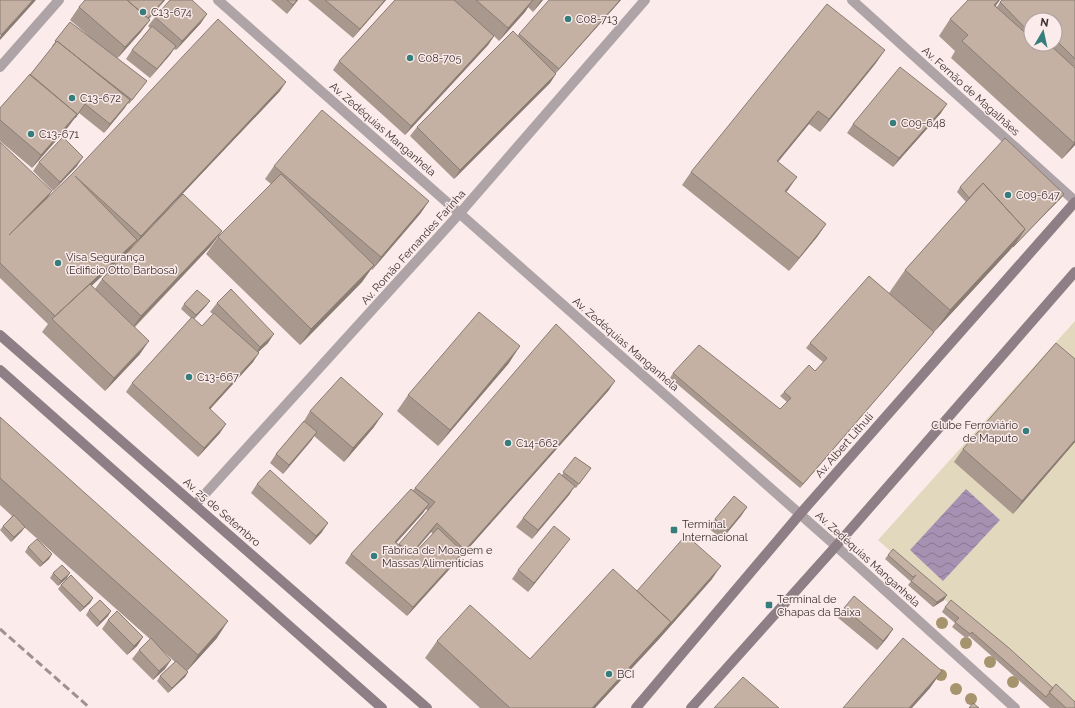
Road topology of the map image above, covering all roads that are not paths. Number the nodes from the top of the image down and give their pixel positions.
1 (59, 0) edge
2 (218, 0) edge
3 (644, 0) edge
4 (852, 0) edge
5 (0, 67) edge
6 (1075, 201) edge
7 (460, 213) junction
8 (1075, 272) edge
9 (0, 335) edge
10 (0, 370) edge
11 (195, 505) junction
12 (800, 514) junction
13 (836, 546) junction
14 (382, 708) edge
15 (427, 708) edge
16 (636, 708) edge
17 (691, 708) edge
18 (1016, 708) edge

1 - 5 street
2 - 7 street, Av. Zedéquias Manganhela
3 - 7 street, Av. Romão Fernandes Farinha
4 - 6 street, Av. Fernão de Magalhães
6 - 12 street, Av. Albert Lithuli
7 - 11 street, Av. Romão Fernandes Farinha
7 - 12 street, Av. Zedéquias Manganhela
8 - 13 street
9 - 11 street, Av. 25 de Setembro
10 - 14 street
11 - 15 street, Av. 25 de Setembro
12 - 13 street, Av. Zedéquias Manganhela
12 - 16 street, Av. Albert Lithuli
13 - 17 street
13 - 18 street, Av. Zedéquias Manganhela

